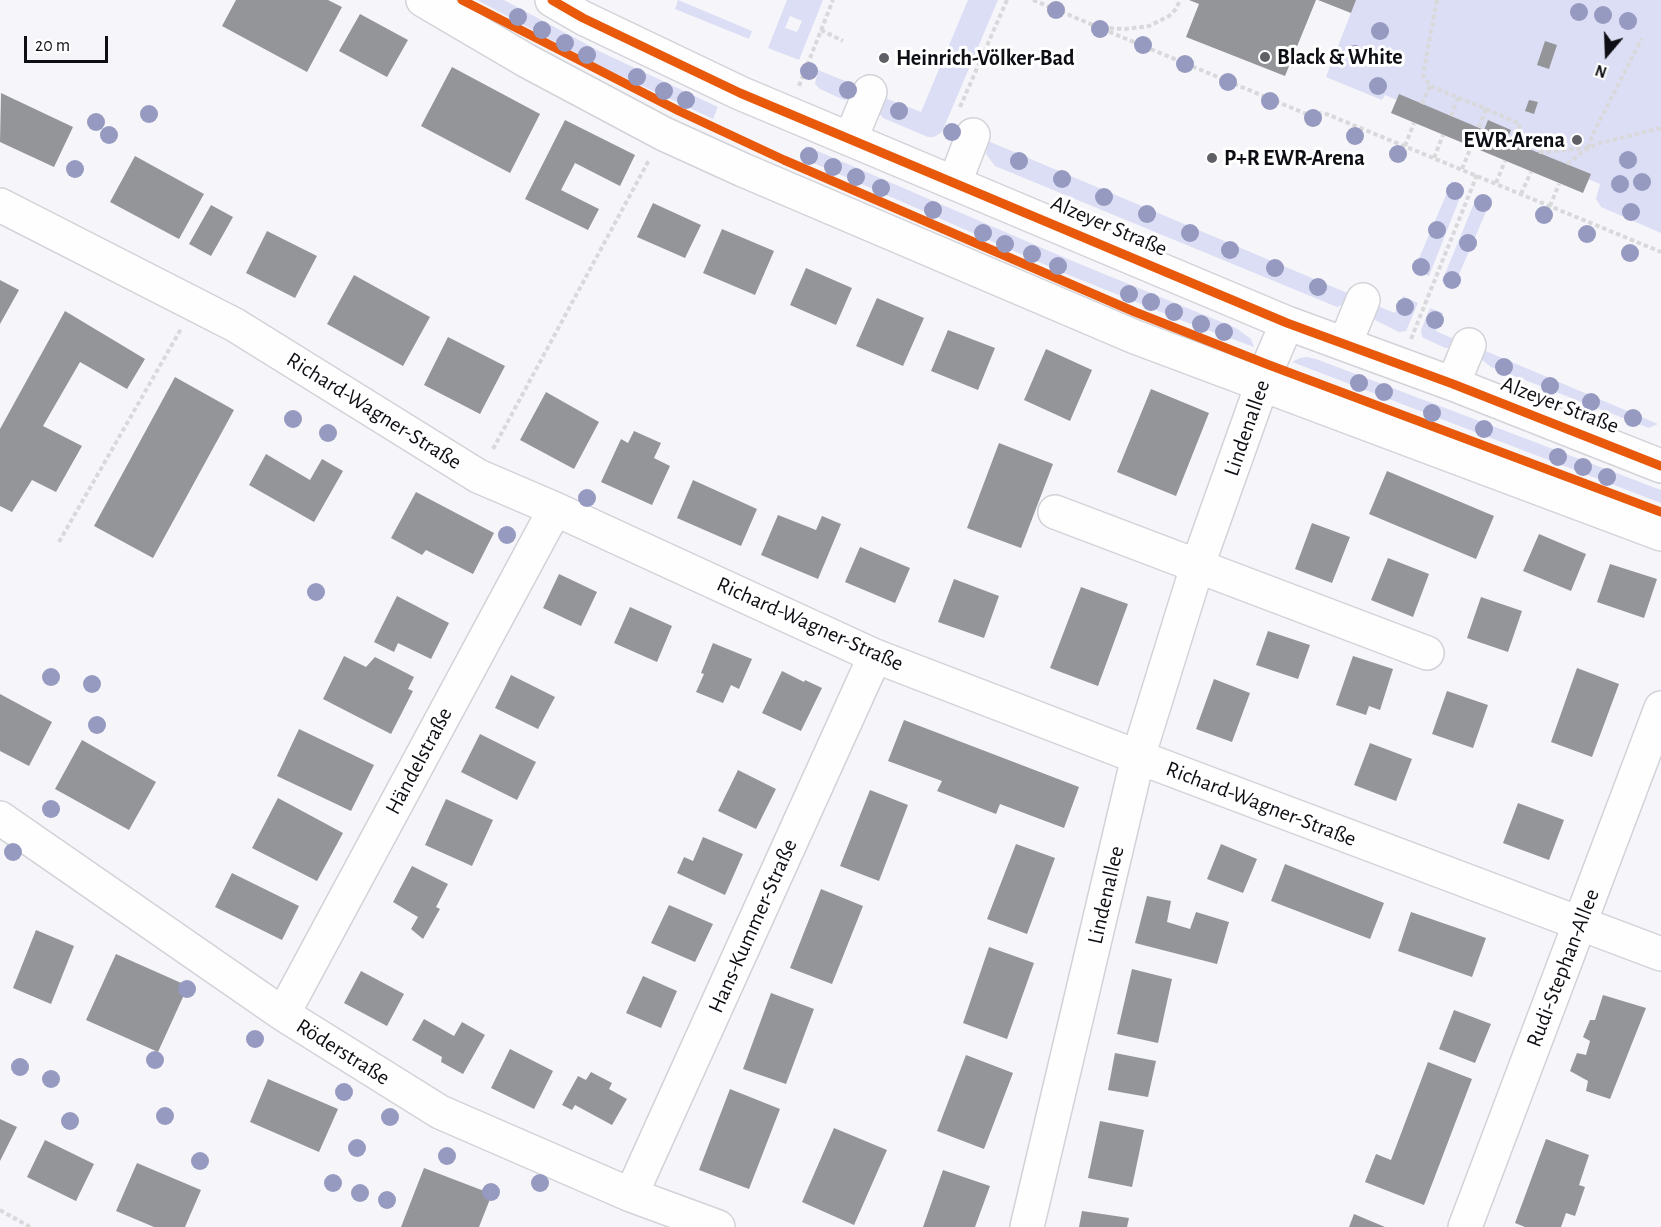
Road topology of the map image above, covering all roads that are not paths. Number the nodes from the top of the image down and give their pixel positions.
1 (423, 0) edge
2 (552, 0) edge
3 (870, 92) dead end
4 (967, 122) road end
5 (851, 138) junction
6 (955, 182) junction
7 (0, 205) edge
8 (1363, 300) dead end
9 (1287, 323) junction
10 (1345, 344) junction
11 (1469, 345) dead end
12 (1263, 383) junction
13 (1453, 384) junction
14 (1659, 460) edge
15 (555, 508) junction
16 (1055, 512) dead end
17 (1661, 534) edge
18 (1197, 567) junction
19 (1427, 653) dead end
20 (875, 656) junction
21 (1661, 708) edge
22 (1138, 758) junction
23 (0, 818) edge
24 (1580, 925) junction
25 (1661, 954) edge
26 (283, 1014) junction
27 (631, 1195) junction
28 (718, 1227) edge
29 (1028, 1227) edge
30 (1465, 1227) edge

1 - 12 street
2 - 5 street, Alzeyer Straße
3 - 5 street
4 - 6 street
5 - 6 street, Alzeyer Straße
6 - 9 street, Alzeyer Straße
7 - 15 street, Richard-Wagner-Straße
8 - 10 street
9 - 10 street, Alzeyer Straße
9 - 12 street, Lindenallee
10 - 13 street, Alzeyer Straße
11 - 13 street
12 - 17 street
12 - 18 street, Lindenallee
13 - 14 street, Alzeyer Straße
15 - 20 street, Richard-Wagner-Straße
15 - 26 street, Händelstraße
16 - 18 street
18 - 19 street
18 - 22 street, Lindenallee
20 - 22 street, Richard-Wagner-Straße
20 - 27 street, Hans-Kummer-Straße
21 - 24 street, Rudi-Stephan-Allee
22 - 24 street, Richard-Wagner-Straße
22 - 29 street, Lindenallee
23 - 26 street, Röderstraße
24 - 25 street, Richard-Wagner-Straße
24 - 30 street, Rudi-Stephan-Allee
26 - 27 street, Röderstraße
27 - 28 street, Röderstraße

